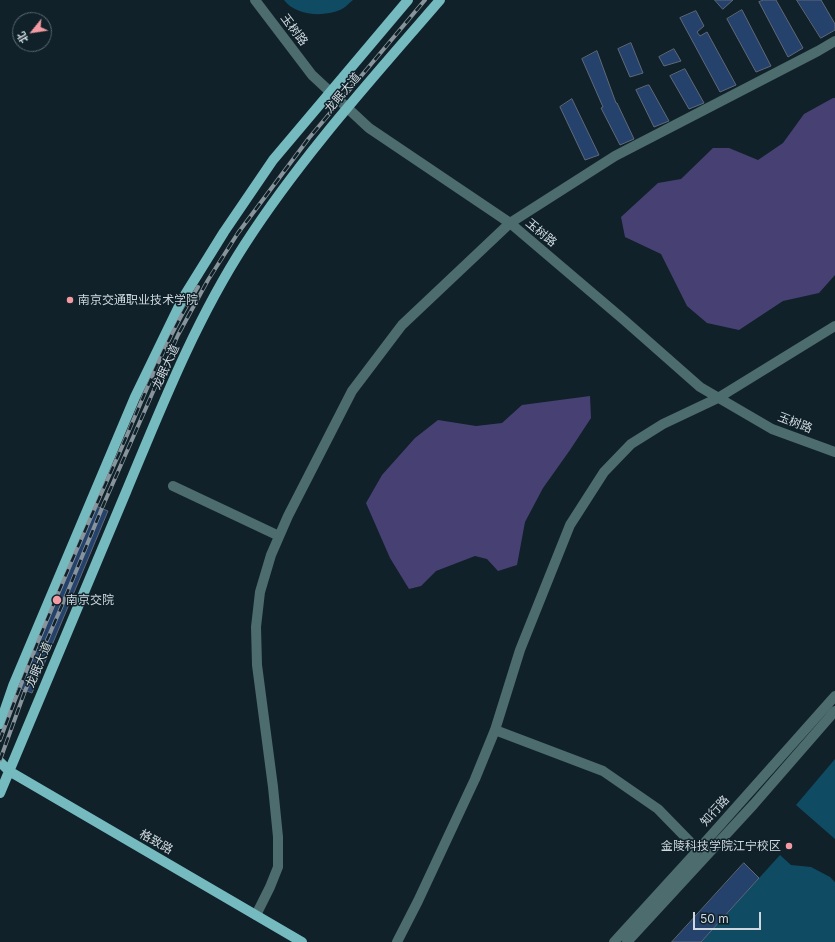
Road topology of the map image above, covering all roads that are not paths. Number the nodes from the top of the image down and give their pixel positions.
1 (255, 0) edge
2 (408, 0) edge
3 (440, 0) edge
4 (835, 41) edge
5 (330, 92) junction
6 (347, 108) junction
7 (510, 223) junction
8 (835, 326) edge
9 (718, 398) junction
10 (835, 452) edge
11 (172, 486) dead end
12 (279, 536) junction
13 (835, 696) edge
14 (835, 711) edge
15 (0, 724) edge
16 (494, 730) junction
17 (0, 762) edge
18 (9, 771) junction
19 (0, 793) edge
20 (698, 850) junction
21 (256, 915) junction
22 (302, 942) edge
23 (397, 942) edge
24 (614, 942) edge
25 (627, 942) edge

1 - 5 street, 玉树路
2 - 5 main road, 龙眠大道
3 - 6 main road, 龙眠大道
4 - 7 street
5 - 6 street, 玉树路
5 - 15 main road, 龙眠大道
6 - 7 street, 玉树路
6 - 18 main road, 龙眠大道
7 - 9 street, 玉树路
7 - 12 street
8 - 9 street
9 - 10 street, 玉树路
9 - 16 street
11 - 12 street
12 - 21 street
13 - 20 street, 知行路
14 - 25 street, 知行路
16 - 20 street
16 - 23 street
17 - 18 main road, 格致路
18 - 19 main road, 龙眠大道
18 - 21 main road, 格致路
20 - 24 street, 知行路
21 - 22 main road, 格致路

